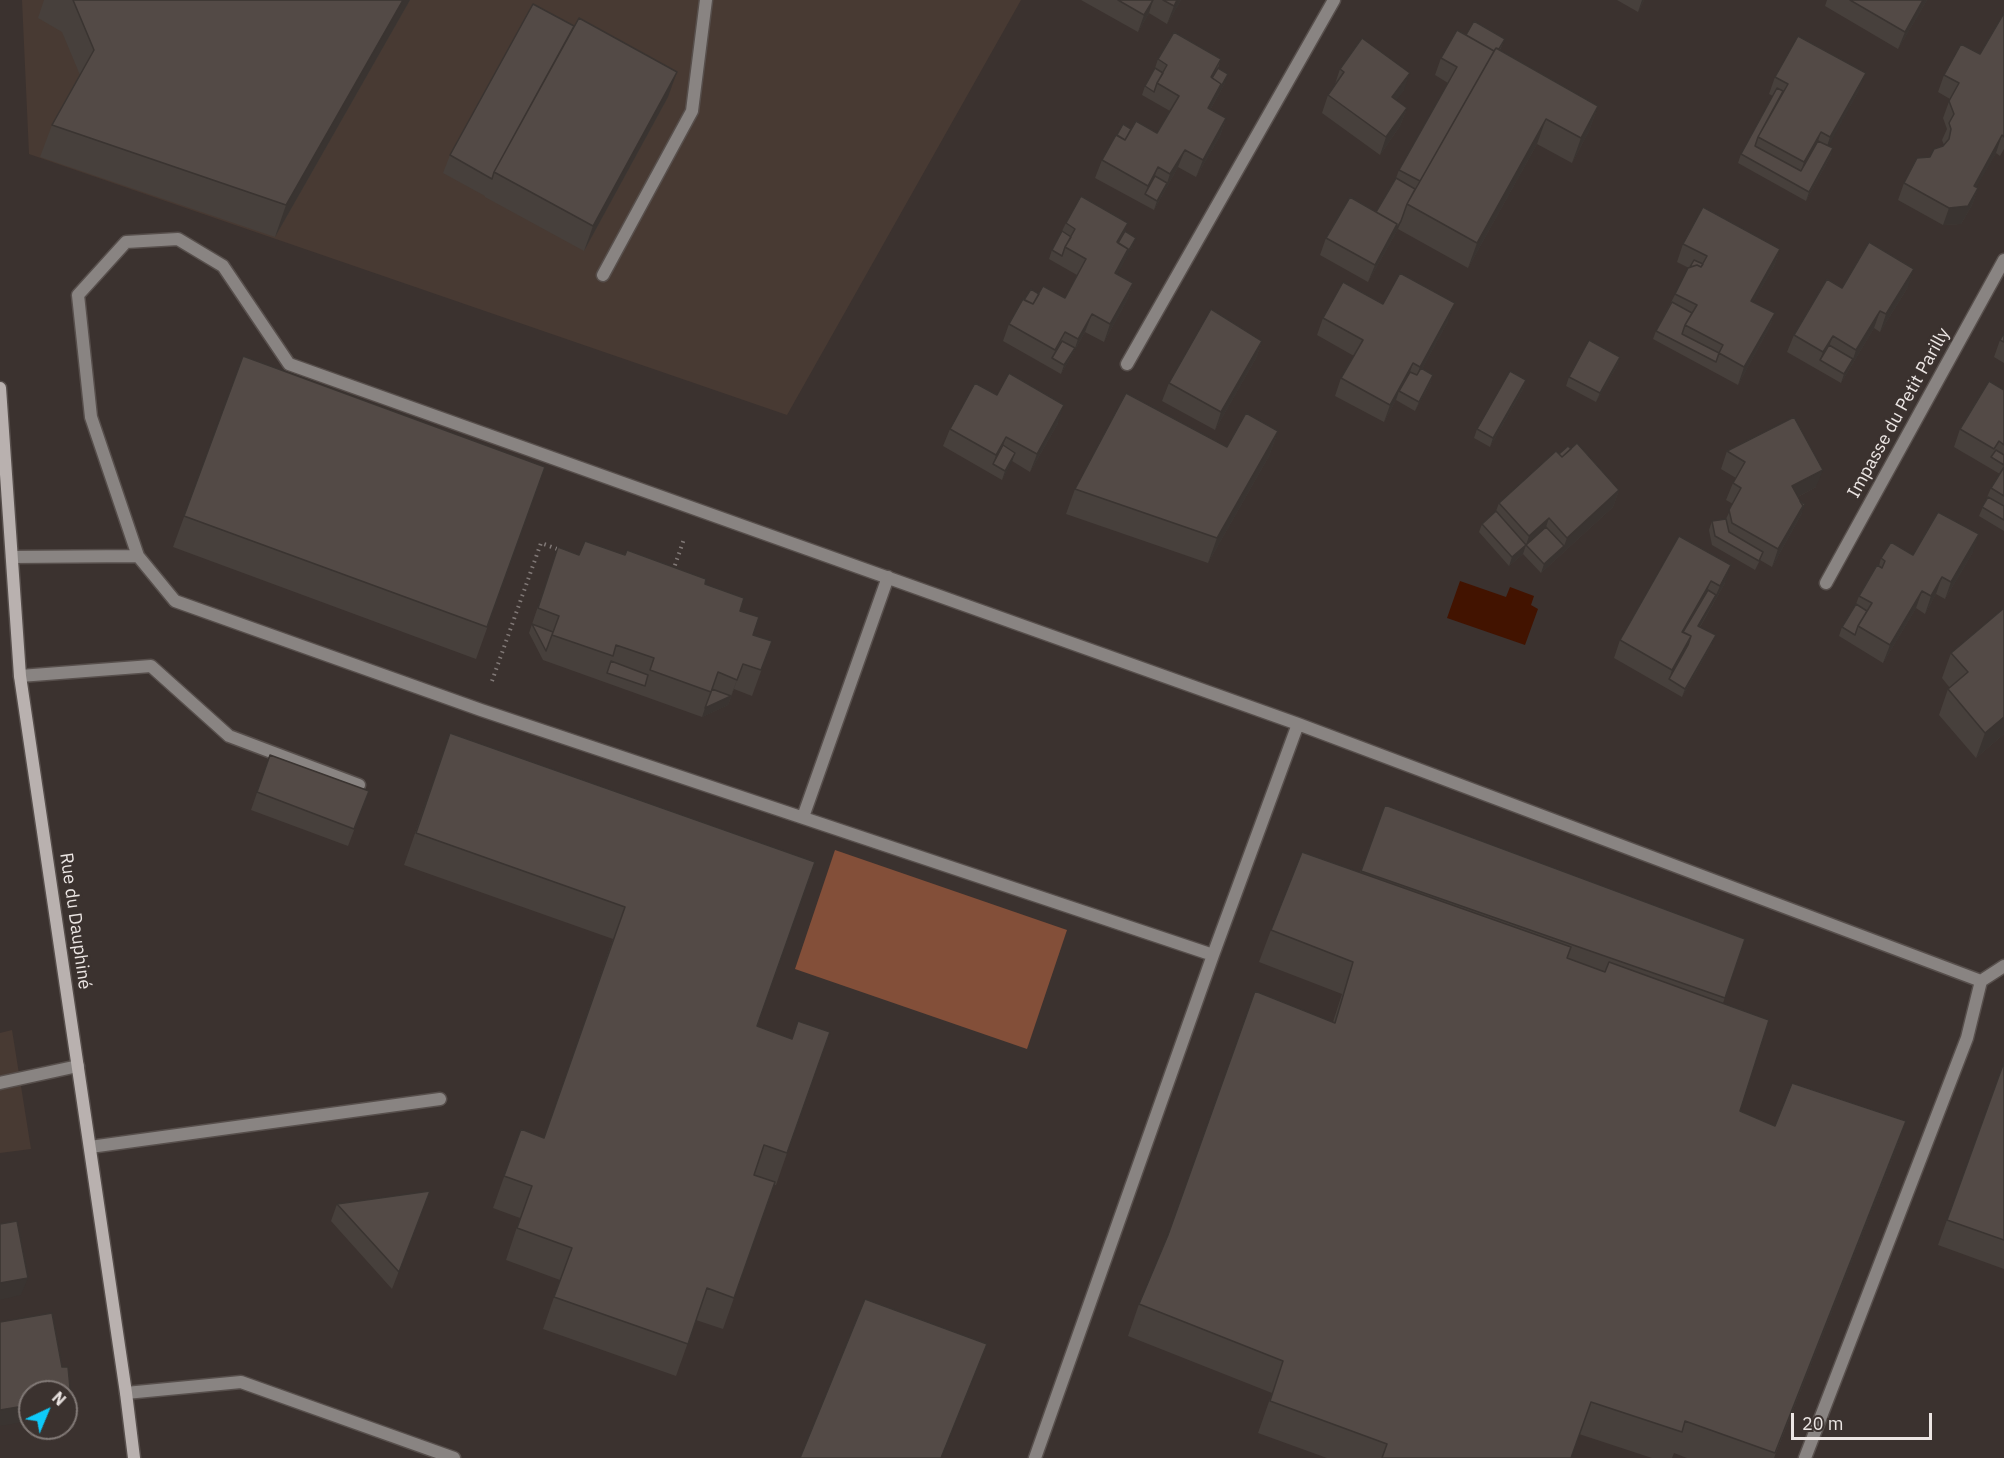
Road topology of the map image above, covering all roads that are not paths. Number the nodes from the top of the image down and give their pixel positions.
1 (706, 0) edge
2 (1334, 0) edge
3 (2004, 260) edge
4 (603, 275) dead end
5 (1127, 364) dead end
6 (0, 388) edge
7 (138, 556) junction
8 (12, 557) junction
9 (888, 577) junction
10 (1826, 583) dead end
11 (20, 676) junction
12 (1298, 724) junction
13 (359, 785) edge
14 (803, 818) junction
15 (1213, 955) junction
16 (2004, 966) edge
17 (1981, 981) junction
18 (78, 1066) junction
19 (0, 1083) edge
20 (440, 1099) dead end
21 (90, 1148) junction
22 (126, 1393) junction
23 (434, 1455) edge
24 (134, 1458) edge
25 (454, 1458) edge
26 (1035, 1458) edge
27 (1805, 1458) edge

1 - 4 street
2 - 5 street
3 - 10 street, Impasse du Petit Parilly
6 - 8 street, Rue du Dauphiné
7 - 8 street
7 - 9 street
7 - 14 street
8 - 11 street, Rue du Dauphiné
9 - 12 street
9 - 14 street
11 - 13 street
11 - 18 street, Rue du Dauphiné
12 - 15 street
12 - 17 street
14 - 15 street
15 - 26 street
16 - 17 street
17 - 27 street
18 - 19 street
18 - 21 street, Rue du Dauphiné
20 - 21 street
21 - 22 street, Rue du Dauphiné
22 - 23 street
22 - 24 street, Rue du Dauphiné
23 - 25 street

